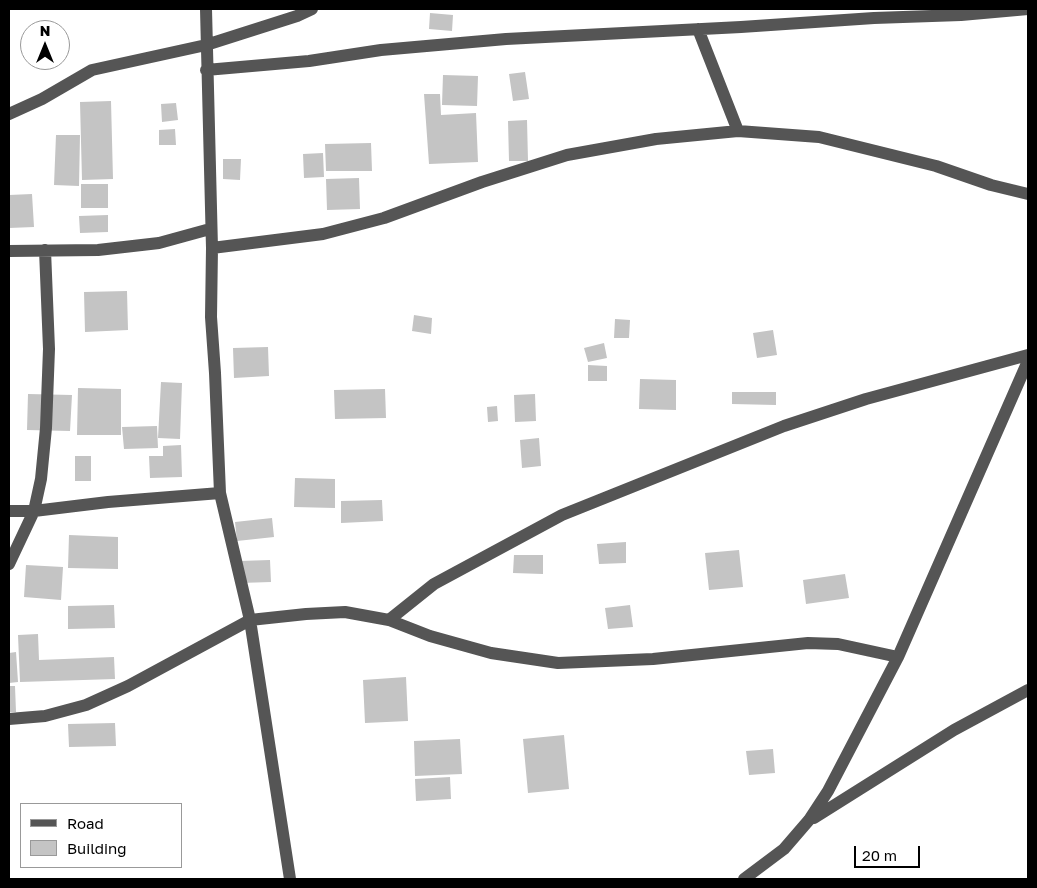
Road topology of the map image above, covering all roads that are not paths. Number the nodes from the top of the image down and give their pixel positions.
1 (206, 9) edge
2 (312, 9) edge
3 (1028, 9) edge
4 (698, 29) junction
5 (206, 44) junction
6 (206, 70) junction
7 (9, 114) edge
8 (738, 131) junction
9 (1028, 194) edge
10 (210, 228) junction
11 (212, 248) junction
12 (45, 250) junction
13 (9, 251) edge
14 (1028, 355) edge
15 (1028, 361) edge
16 (220, 493) junction
17 (9, 511) edge
18 (34, 512) junction
19 (9, 564) edge
20 (250, 620) junction
21 (389, 620) junction
22 (898, 657) junction
23 (1028, 690) edge
24 (9, 719) edge
25 (809, 820) junction
26 (290, 879) edge
27 (744, 879) edge

1 - 5 street
2 - 5 street
3 - 4 street
4 - 6 street
4 - 8 street
5 - 6 street
5 - 7 street
6 - 10 street
8 - 9 street
8 - 11 street
10 - 11 street
10 - 12 street
11 - 16 street
12 - 13 street
12 - 18 street
14 - 21 street
15 - 22 street
16 - 18 street
16 - 20 street
17 - 18 street
18 - 19 street
20 - 21 street
20 - 24 street
20 - 26 street
21 - 22 street
22 - 25 street
23 - 25 street
25 - 27 street

